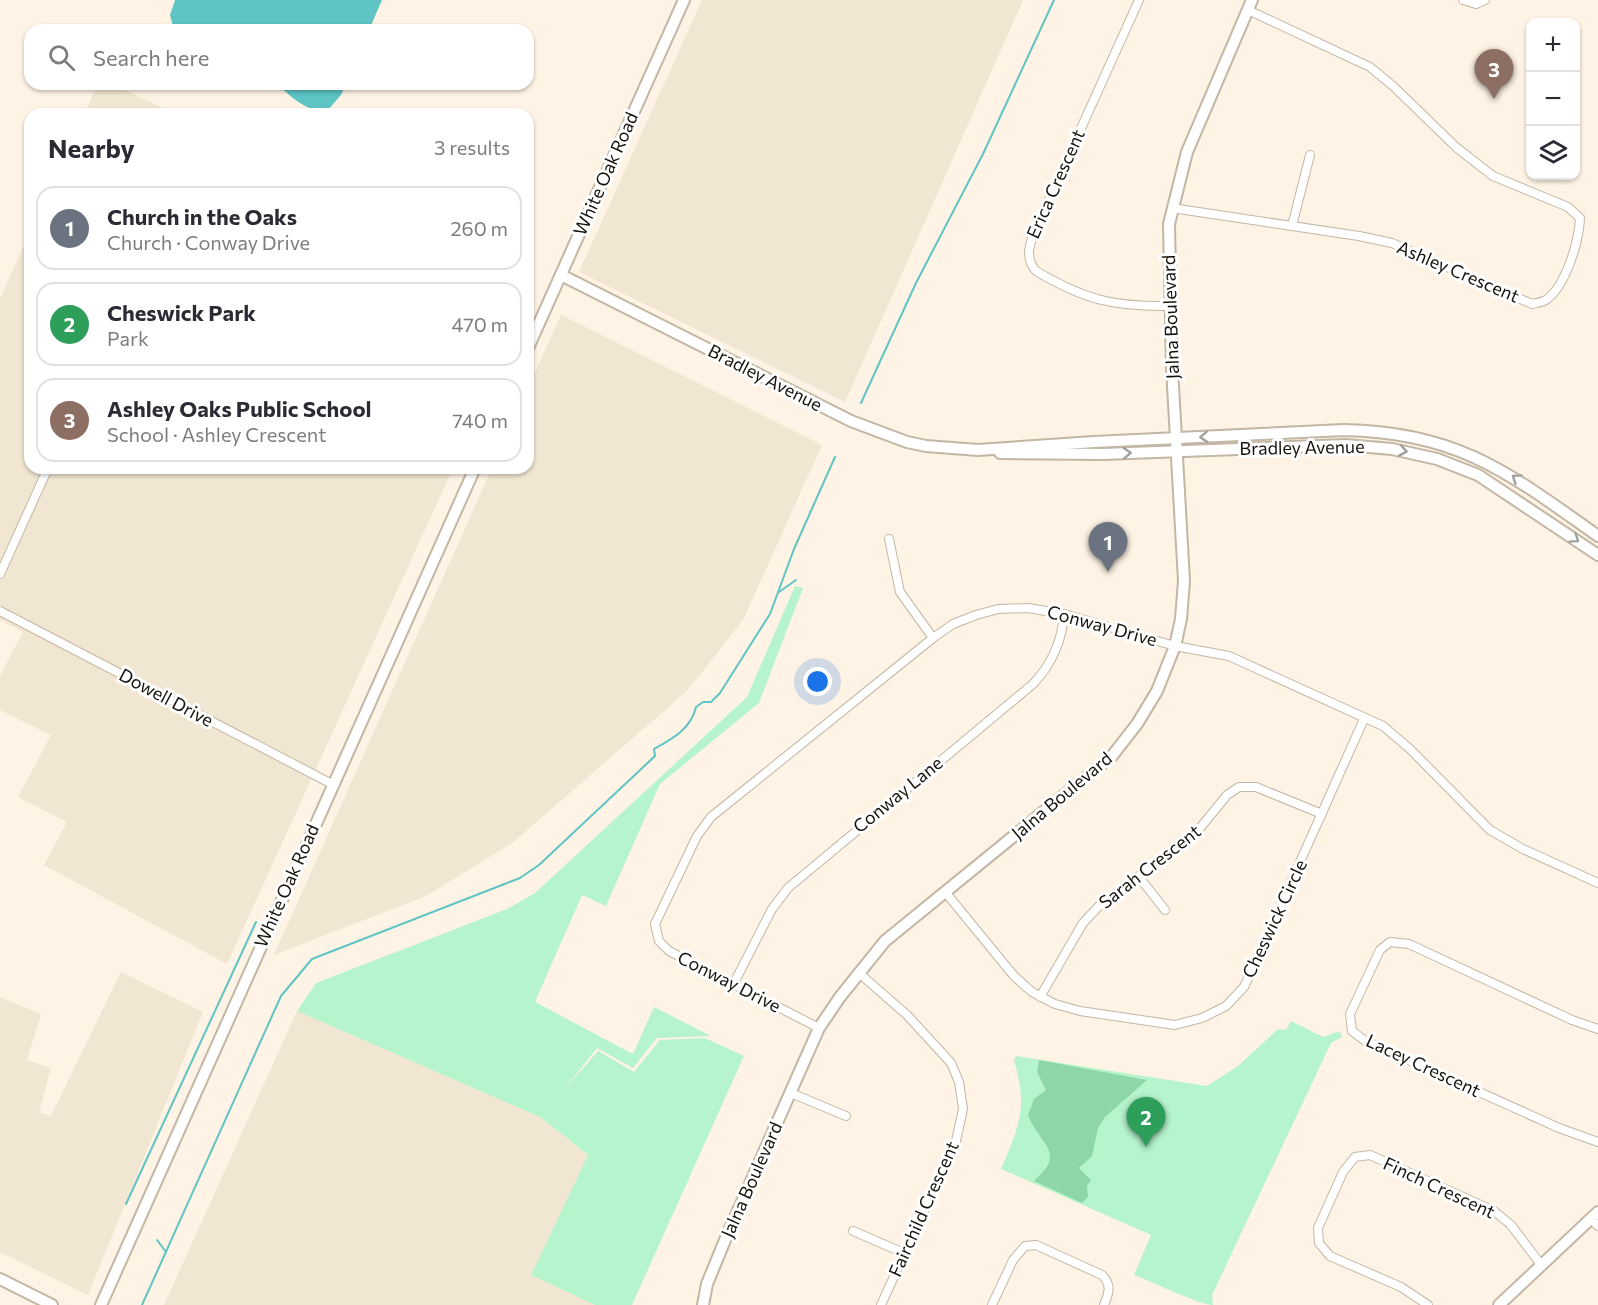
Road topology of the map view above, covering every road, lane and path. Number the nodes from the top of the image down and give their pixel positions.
1 (684, 0) edge
2 (1138, 0) edge
3 (1463, 0) edge
4 (1485, 0) edge
5 (1250, 5) edge
6 (1310, 155) dead end
7 (1172, 208) junction
8 (1293, 226) junction
9 (561, 275) junction
10 (1170, 306) junction
11 (534, 335) edge
12 (1176, 438) junction
13 (978, 450) junction
14 (1177, 451) junction
15 (45, 474) edge
16 (472, 474) edge
17 (1598, 536) edge
18 (889, 539) dead end
19 (1598, 555) edge
20 (0, 574) edge
21 (0, 611) edge
22 (1065, 614) junction
23 (933, 638) junction
24 (1175, 646) junction
25 (1364, 719) junction
26 (332, 784) junction
27 (1322, 814) junction
28 (1139, 877) junction
29 (1598, 882) edge
30 (946, 893) junction
31 (1165, 910) dead end
32 (859, 973) junction
33 (734, 983) junction
34 (1040, 997) junction
35 (819, 1028) junction
36 (1598, 1029) edge
37 (790, 1093) junction
38 (846, 1116) dead end
39 (1598, 1142) edge
40 (1596, 1219) edge
41 (853, 1232) dead end
42 (904, 1253) junction
43 (1542, 1266) junction
44 (0, 1279) edge
45 (1507, 1302) edge
46 (52, 1305) edge
47 (101, 1305) edge
48 (703, 1305) edge
49 (881, 1305) edge
50 (992, 1305) edge
51 (1104, 1305) edge
52 (1428, 1305) edge

1 - 9 street, White Oak Road
2 - 10 street, Erica Crescent
3 - 4 street
5 - 7 street, Jalna Boulevard
5 - 8 street, Ashley Crescent
6 - 8 street
7 - 8 street, Ashley Crescent
7 - 10 street, Jalna Boulevard
9 - 11 street, White Oak Road
9 - 13 street, Bradley Avenue
10 - 12 street, Jalna Boulevard
12 - 13 street, Bradley Avenue
12 - 14 street, Jalna Boulevard
17 -> 12 street, Bradley Avenue
13 -> 14 street, Bradley Avenue
14 -> 19 street, Bradley Avenue
14 - 24 street, Jalna Boulevard
15 - 20 street
16 - 26 street, White Oak Road
18 - 23 street
21 - 26 street, Dowell Drive
22 - 23 street, Conway Drive
22 - 24 street, Conway Drive
22 - 33 street, Conway Lane
23 - 33 street, Conway Drive
24 - 25 street, Conway Drive
24 - 30 street, Jalna Boulevard
25 - 27 street, Cheswick Circle
25 - 29 street, Conway Drive
26 - 47 street, White Oak Road
27 - 28 street, Sarah Crescent
27 - 34 street, Cheswick Circle
28 - 31 street
28 - 34 street, Sarah Crescent
30 - 32 street, Jalna Boulevard
30 - 34 street, Cheswick Circle
32 - 35 street, Jalna Boulevard
32 - 42 street, Fairchild Crescent
33 - 35 street, Conway Drive
35 - 37 street, Jalna Boulevard
36 - 39 street, Lacey Crescent
37 - 38 street
37 - 48 street, Jalna Boulevard
40 - 43 street
41 - 42 street
42 - 49 street, Fairchild Crescent
43 - 45 street
43 - 52 street, Finch Crescent
44 - 46 street
50 - 51 street

